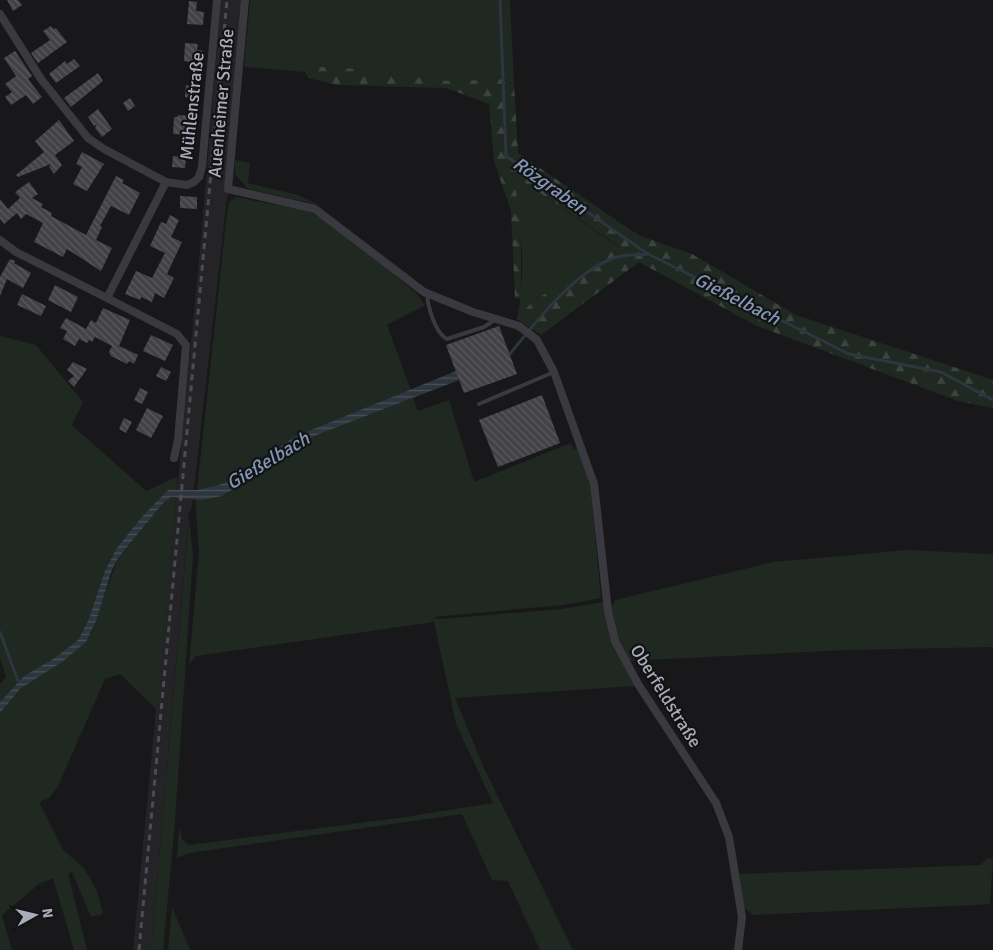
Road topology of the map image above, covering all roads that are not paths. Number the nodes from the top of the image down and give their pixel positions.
1 (217, 0) edge
2 (245, 0) edge
3 (0, 14) edge
4 (166, 182) junction
5 (0, 240) edge
6 (427, 294) junction
7 (107, 298) junction
8 (496, 319) junction
9 (537, 340) joint
10 (554, 372) junction
11 (479, 404) dead end
12 (174, 458) dead end
13 (738, 950) edge

1 - 4 street, Mühlenstraße
2 - 6 street, Auenheimer Straße
3 - 4 street, Mühlenstraße
4 - 7 street
5 - 7 street
6 - 8 street, Auenheimer Straße
6 - 8 lane
7 - 12 street
8 - 9 street, Auenheimer Straße
9 - 10 street, Oberfeldstraße
10 - 11 lane
10 - 13 street, Oberfeldstraße

